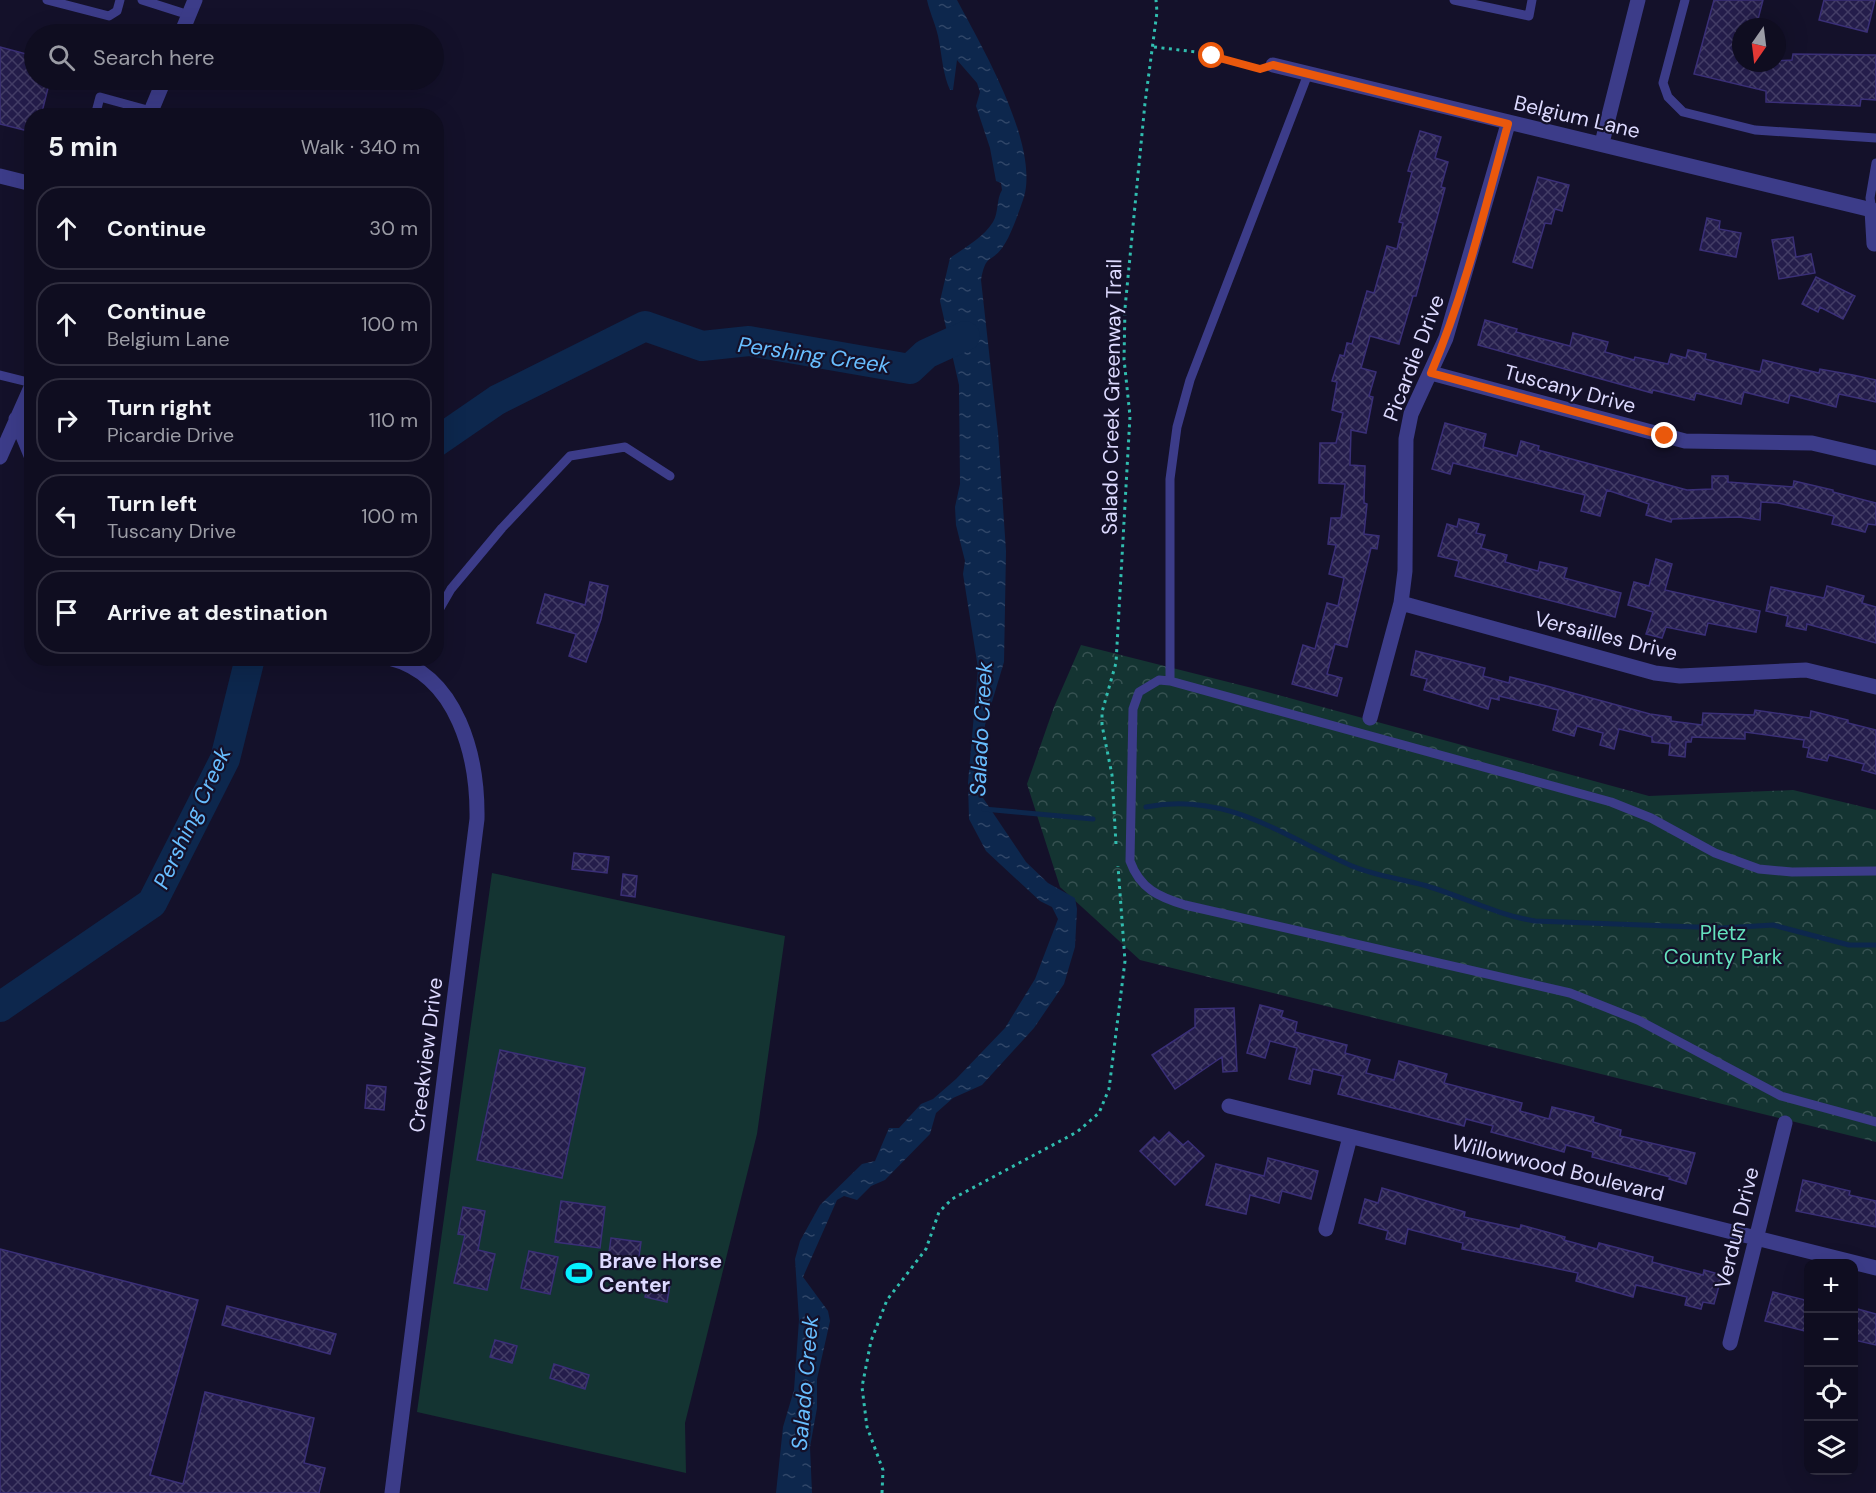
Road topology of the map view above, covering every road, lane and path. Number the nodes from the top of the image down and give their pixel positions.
1 (48, 0) edge
2 (120, 0) edge
3 (142, 0) edge
4 (195, 0) edge
5 (1156, 0) edge
6 (1454, 0) edge
7 (1532, 0) edge
8 (1638, 0) edge
9 (1685, 0) edge
10 (189, 15) junction
11 (185, 24) edge
12 (1154, 47) junction
13 (1273, 65) joint
14 (1308, 74) junction
15 (160, 90) edge
16 (97, 108) edge
17 (134, 108) edge
18 (152, 108) edge
19 (1508, 124) junction
20 (1876, 138) edge
21 (1602, 143) junction
22 (1876, 162) edge
23 (0, 176) edge
24 (24, 182) edge
25 (1874, 211) edge
26 (1874, 244) dead end
27 (1431, 373) junction
28 (0, 375) edge
29 (24, 382) edge
30 (24, 402) edge
31 (16, 419) junction
32 (24, 438) edge
33 (0, 457) edge
34 (1876, 458) edge
35 (670, 476) dead end
36 (444, 602) edge
37 (1401, 603) junction
38 (415, 666) edge
39 (1170, 681) junction
40 (1876, 687) edge
41 (1370, 718) dead end
42 (1116, 846) dead end
43 (1117, 856) dead end
44 (1876, 871) edge
45 (1229, 1106) dead end
46 (1876, 1122) edge
47 (1785, 1123) dead end
48 (1350, 1137) junction
49 (1326, 1229) dead end
50 (1755, 1239) junction
51 (1876, 1268) edge
52 (1730, 1343) dead end
53 (392, 1493) edge
54 (882, 1493) edge

1 - 2 lane
3 - 10 lane
4 - 10 street
5 - 12 path, Salado Creek Greenway Trail
6 - 7 lane
8 - 21 street
9 - 20 lane
10 - 11 street
12 - 13 path
12 - 42 path, Salado Creek Greenway Trail
13 - 14 street, Belgium Lane
14 - 19 street, Belgium Lane
14 - 39 lane
15 - 18 street
16 - 17 lane
19 - 21 street, Belgium Lane
19 - 27 street, Picardie Drive
21 - 25 street, Belgium Lane
22 - 25 lane
23 - 24 street
25 - 26 street
27 - 34 street, Tuscany Drive
27 - 37 street, Picardie Drive
28 - 29 lane
30 - 31 street
31 - 32 street
31 - 33 street
35 - 36 lane
37 - 40 street, Versailles Drive
37 - 41 street, Picardie Drive
38 - 53 street, Creekview Drive
39 - 44 lane
39 - 46 lane
43 - 54 path
45 - 48 street, Willowwood Boulevard
47 - 50 street, Verdun Drive
48 - 49 street
48 - 50 street, Willowwood Boulevard
50 - 51 street, Willowwood Boulevard
50 - 52 street, Verdun Drive

